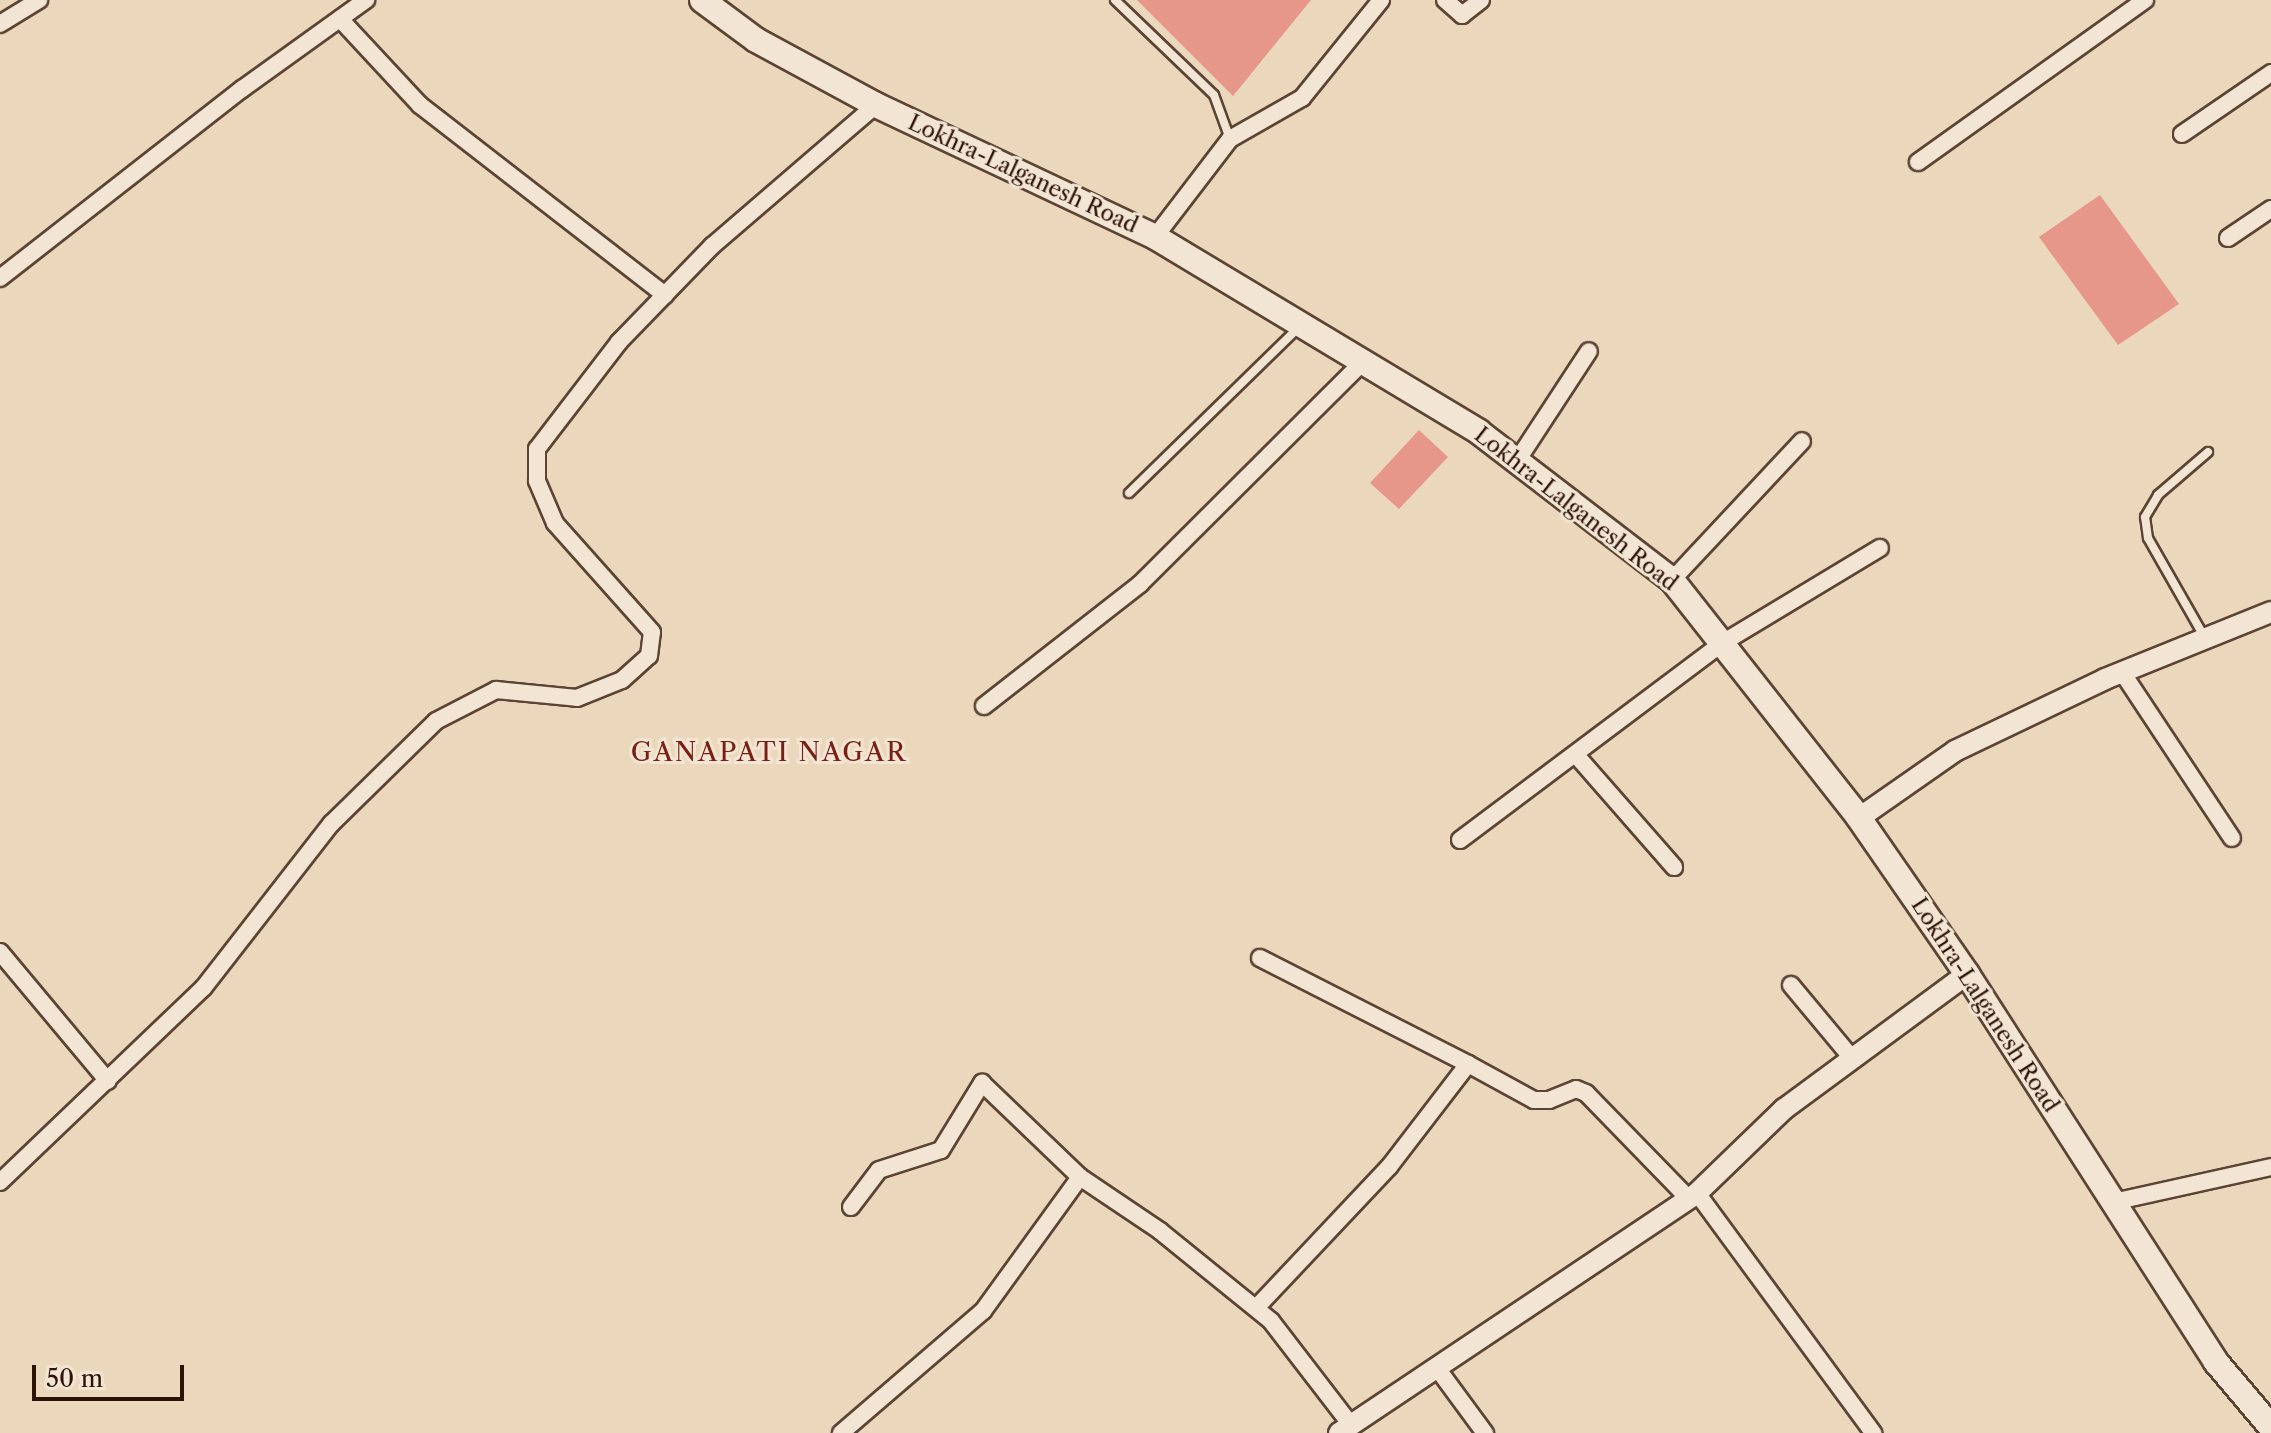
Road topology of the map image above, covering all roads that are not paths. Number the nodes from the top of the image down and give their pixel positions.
1 (39, 0) edge
2 (366, 0) edge
3 (702, 0) edge
4 (1115, 0) edge
5 (1381, 0) edge
6 (1445, 0) edge
7 (1481, 0) edge
8 (2145, 0) edge
9 (340, 19) junction
10 (0, 24) edge
11 (2271, 73) edge
12 (876, 105) junction
13 (2182, 134) dead end
14 (1230, 139) junction
15 (1918, 162) dead end
16 (2271, 209) edge
17 (1155, 237) junction
18 (2228, 238) dead end
19 (0, 278) edge
20 (665, 295) junction
21 (1302, 325) junction
22 (1589, 351) dead end
23 (1363, 362) junction
24 (1802, 441) dead end
25 (2208, 452) dead end
26 (1517, 461) junction
27 (1129, 493) dead end
28 (1880, 548) dead end
29 (1672, 580) junction
30 (2271, 612) edge
31 (2205, 639) junction
32 (1724, 642) junction
33 (2122, 672) junction
34 (984, 706) dead end
35 (1576, 755) junction
36 (1859, 818) junction
37 (2232, 838) dead end
38 (1460, 840) dead end
39 (1674, 867) dead end
40 (0, 952) edge
41 (1260, 958) dead end
42 (1967, 974) junction
43 (1791, 985) dead end
44 (1851, 1057) junction
45 (1468, 1064) junction
46 (108, 1081) junction
47 (2271, 1167) edge
48 (1080, 1177) junction
49 (0, 1182) edge
50 (1693, 1196) junction
51 (2113, 1202) junction
52 (851, 1207) dead end
53 (1256, 1308) junction
54 (1437, 1368) junction
55 (2271, 1427) edge
56 (1345, 1429) edge
57 (841, 1433) edge
58 (1485, 1433) edge
59 (1873, 1433) edge

1 - 10 street
2 - 9 street
3 - 12 main road, Lokhra-Lalganesh Road
4 - 14 lane
5 - 14 street
6 - 7 street
8 - 15 street
9 - 19 street
9 - 20 street
11 - 13 street
12 - 17 main road, Lokhra-Lalganesh Road
12 - 20 street
14 - 17 street
16 - 18 street
17 - 21 main road, Lokhra-Lalganesh Road
20 - 46 street
21 - 23 main road, Lokhra-Lalganesh Road
21 - 27 lane
22 - 26 street
23 - 26 main road, Lokhra-Lalganesh Road
23 - 34 street
24 - 29 street
25 - 31 lane
26 - 29 main road, Lokhra-Lalganesh Road
28 - 32 street
29 - 32 main road, Lokhra-Lalganesh Road
30 - 31 street
31 - 33 street
32 - 35 street
32 - 36 main road, Lokhra-Lalganesh Road
33 - 36 street
33 - 37 street
35 - 38 street
35 - 39 street
36 - 42 main road, Lokhra-Lalganesh Road
40 - 46 street
41 - 45 street
42 - 44 street
42 - 51 main road, Lokhra-Lalganesh Road
43 - 44 street
44 - 50 street
45 - 50 street
45 - 53 street
46 - 49 street
47 - 51 street
48 - 52 street
48 - 53 street
48 - 57 street
50 - 54 street
50 - 59 street
51 - 55 main road, Lokhra-Lalganesh Road
53 - 56 street
54 - 56 street
54 - 58 street

